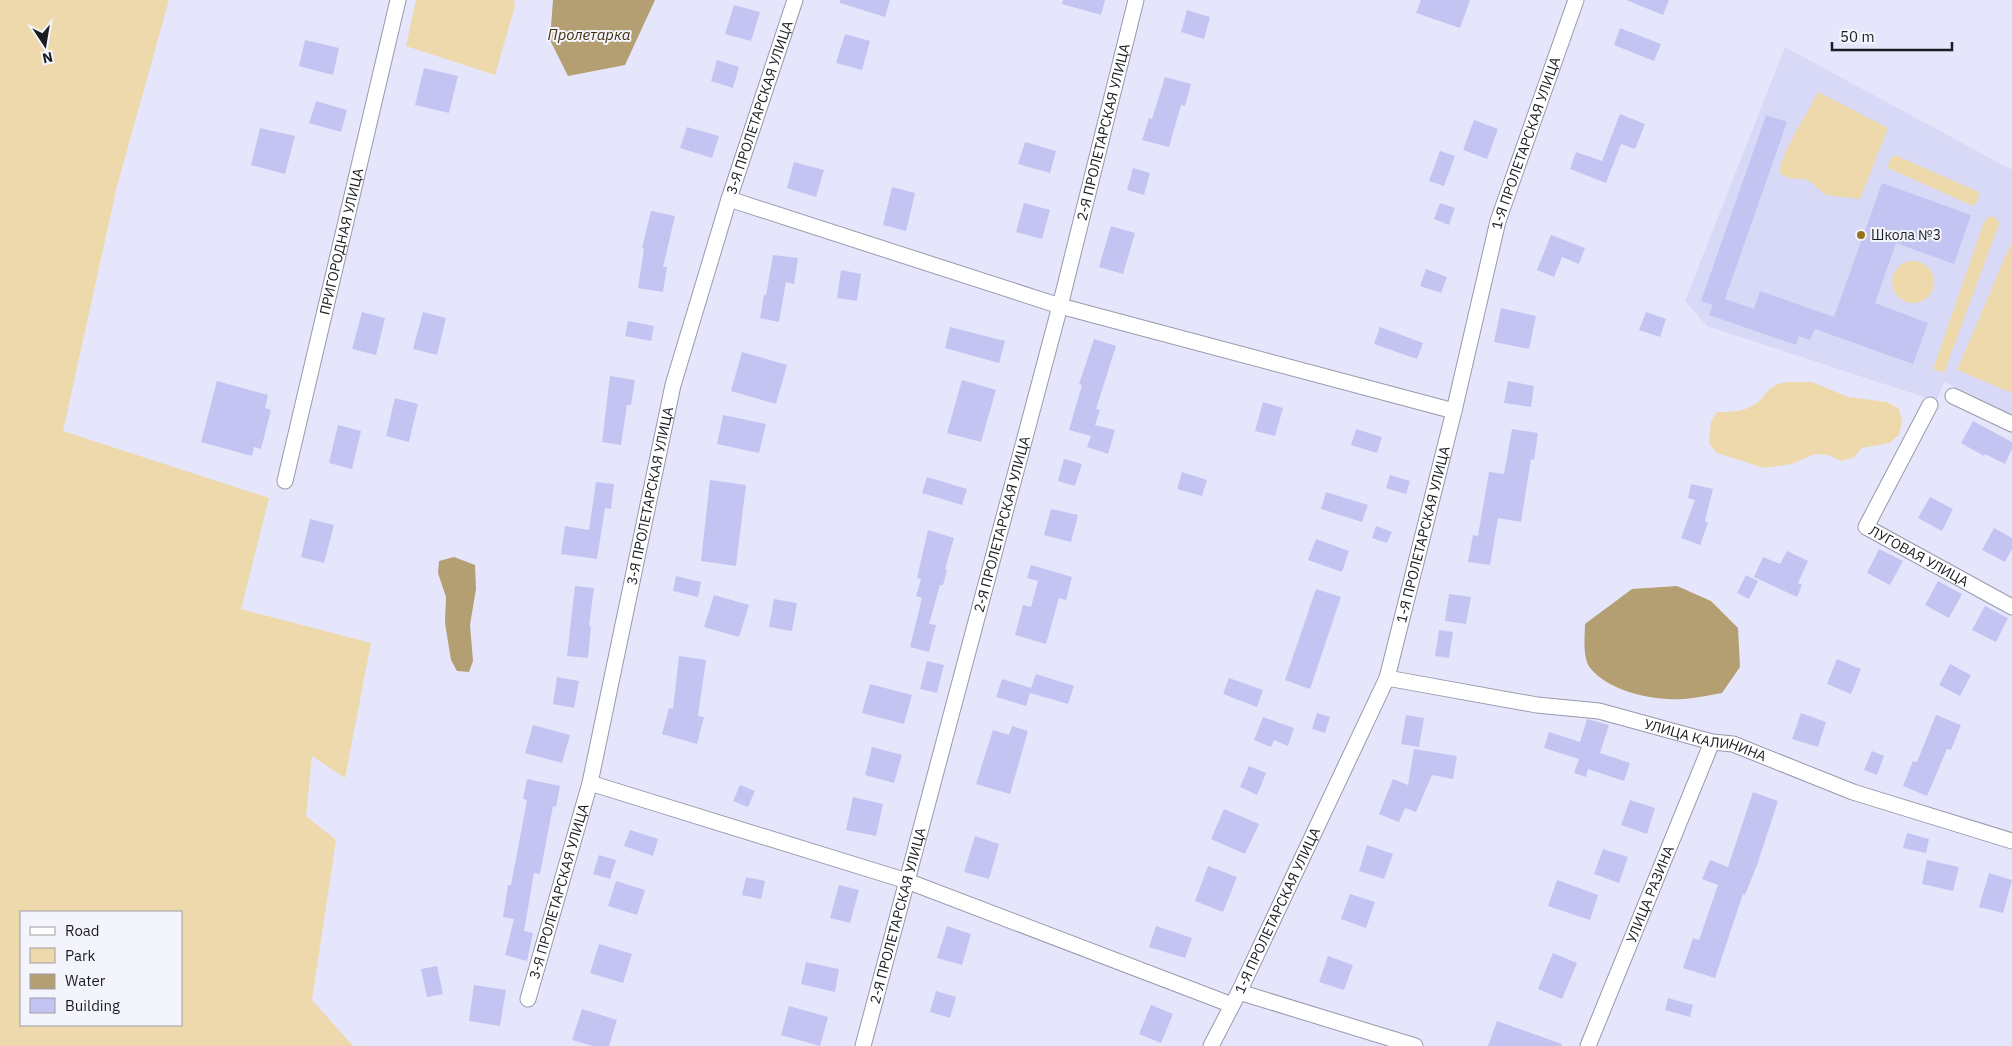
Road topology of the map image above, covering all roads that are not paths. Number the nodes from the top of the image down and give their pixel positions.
1 (398, 0) edge
2 (795, 0) edge
3 (1136, 0) edge
4 (1576, 0) edge
5 (729, 199) junction
6 (1060, 306) junction
7 (1953, 396) dead end
8 (1930, 405) dead end
9 (1454, 411) junction
10 (2012, 424) edge
11 (286, 482) dead end
12 (2012, 606) edge
13 (1387, 678) junction
14 (1712, 742) junction
15 (590, 783) junction
16 (2012, 841) edge
17 (907, 881) junction
18 (1235, 998) junction
19 (528, 999) dead end
20 (863, 1046) edge
21 (1211, 1046) edge
22 (1415, 1046) edge
23 (1588, 1046) edge

1 - 11 street, ПРИГОРОДНАЯ УЛИЦА
2 - 5 street, 3-Я ПРОЛЕТАРСКАЯ УЛИЦА
3 - 6 street, 2-Я ПРОЛЕТАРСКАЯ УЛИЦА
4 - 9 street, 1-Я ПРОЛЕТАРСКАЯ УЛИЦА
5 - 6 street
5 - 15 street, 3-Я ПРОЛЕТАРСКАЯ УЛИЦА
6 - 9 street
6 - 17 street, 2-Я ПРОЛЕТАРСКАЯ УЛИЦА
7 - 10 street
8 - 12 street, ЛУГОВАЯ УЛИЦА
9 - 13 street, 1-Я ПРОЛЕТАРСКАЯ УЛИЦА
13 - 14 street, УЛИЦА КАЛИНИНА
13 - 18 street, 1-Я ПРОЛЕТАРСКАЯ УЛИЦА
14 - 16 street, УЛИЦА КАЛИНИНА
14 - 23 street, УЛИЦА РАЗИНА
15 - 17 street
15 - 19 street, 3-Я ПРОЛЕТАРСКАЯ УЛИЦА
17 - 18 street
17 - 20 street, 2-Я ПРОЛЕТАРСКАЯ УЛИЦА
18 - 21 street, 1-Я ПРОЛЕТАРСКАЯ УЛИЦА
18 - 22 street

